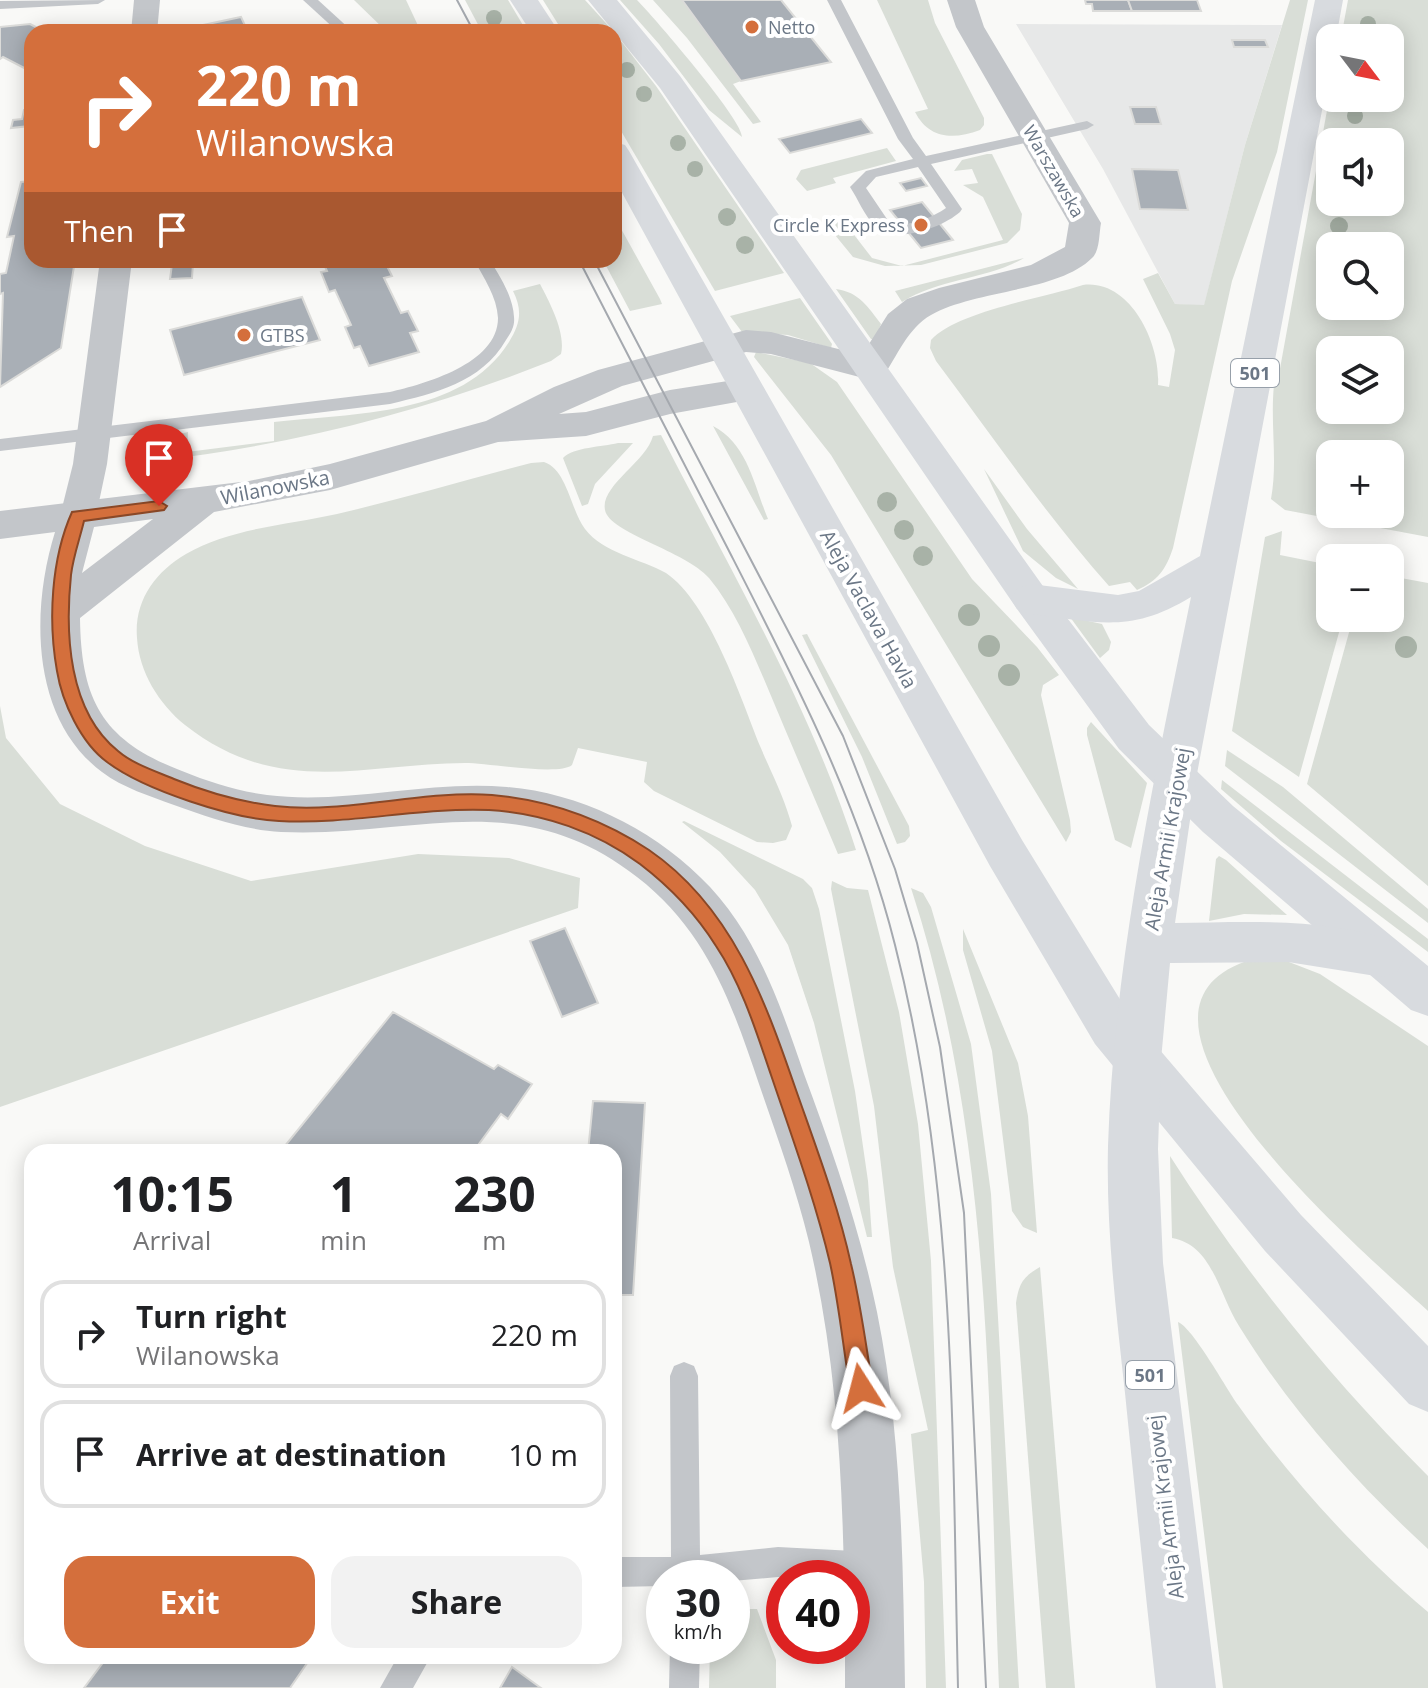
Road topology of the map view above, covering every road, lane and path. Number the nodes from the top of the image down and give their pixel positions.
1 (98, 0) edge
2 (147, 0) edge
3 (310, 0) edge
4 (524, 0) edge
5 (602, 0) edge
6 (834, 0) edge
7 (961, 0) edge
8 (1329, 0) edge
9 (0, 5) edge
10 (145, 24) edge
11 (337, 24) edge
12 (540, 24) edge
13 (622, 24) edge
14 (622, 24) edge
15 (1087, 125) dead end
16 (1034, 135) junction
17 (922, 161) junction
18 (622, 165) edge
19 (115, 268) edge
20 (486, 268) edge
21 (725, 345) junction
22 (871, 369) junction
23 (747, 390) junction
24 (498, 430) junction
25 (95, 432) junction
26 (0, 445) edge
27 (203, 500) junction
28 (78, 516) junction
29 (0, 525) edge
30 (1218, 563) junction
31 (1031, 599) junction
32 (61, 611) junction
33 (1175, 779) junction
34 (1149, 943) junction
35 (1382, 957) junction
36 (1428, 995) edge
37 (1137, 1060) junction
38 (684, 1376) dead end
39 (1428, 1385) edge
40 (686, 1560) edge
41 (750, 1566) edge
42 (874, 1567) junction
43 (622, 1572) edge
44 (646, 1573) edge
45 (411, 1664) edge
46 (685, 1664) edge
47 (395, 1688) edge
48 (684, 1688) edge
49 (875, 1688) edge
50 (1186, 1688) edge

1 - 9 lane
2 - 10 street
3 - 11 lane
4 - 12 main road
5 - 14 main road
6 - 17 lane
7 - 16 street, Warszawska
8 - 30 main road, Aleja Armii Krajowej / 501
13 - 22 main road
15 - 16 lane
16 - 17 lane
16 - 22 street, Warszawska
17 - 17 lane
18 - 21 main road, Aleja Vaclava Havla
19 - 25 street
20 - 25 lane
21 - 22 street, Wilanowska
21 - 23 main road, Aleja Vaclava Havla
21 - 24 street, Wilanowska
22 - 31 main road
23 - 24 street, Wilanowska
23 - 37 main road, Aleja Vaclava Havla
24 - 27 street, Wilanowska
25 - 26 lane
25 - 28 street
27 - 28 street, Wilanowska
27 - 32 street
28 - 29 street, Wilanowska
28 - 32 street
30 - 31 main road
30 - 33 main road, Aleja Armii Krajowej / 501
31 - 33 main road
32 - 42 street
33 - 34 main road, Aleja Armii Krajowej / 501
33 - 35 main road
34 - 35 main road
34 - 37 main road, Aleja Armii Krajowej / 501
35 - 36 main road
37 - 39 main road, Aleja Vaclava Havla
37 - 50 main road, Aleja Armii Krajowej / 501
38 - 40 lane
41 - 42 lane
42 - 49 street
43 - 44 lane
45 - 47 lane
46 - 48 lane

